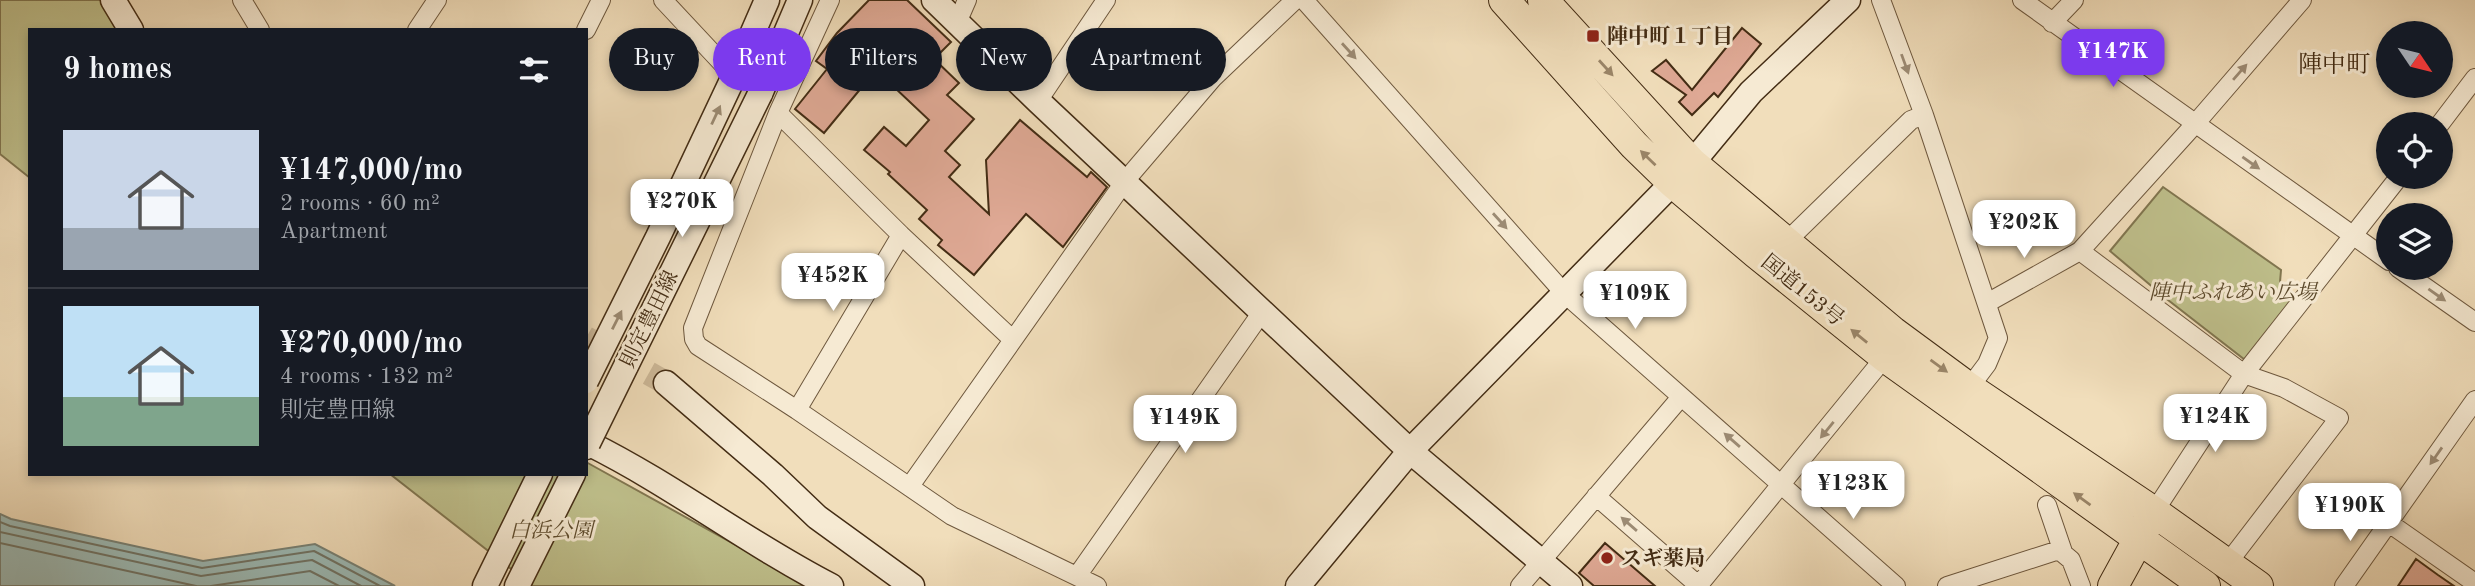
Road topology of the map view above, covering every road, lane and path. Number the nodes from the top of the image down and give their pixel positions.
1 (113, 0) edge
2 (242, 0) edge
3 (437, 0) edge
4 (601, 0) edge
5 (663, 0) edge
6 (767, 0) edge
7 (800, 0) edge
8 (830, 0) edge
9 (934, 0) edge
10 (967, 0) edge
11 (1106, 0) edge
12 (1295, 0) edge
13 (1304, 0) edge
14 (1504, 0) edge
15 (1543, 0) edge
16 (1848, 0) edge
17 (1881, 0) edge
18 (2022, 0) edge
19 (2074, 0) edge
20 (2302, 0) edge
21 (957, 23) junction
22 (2052, 23) junction
23 (130, 28) edge
24 (259, 28) edge
25 (418, 28) edge
26 (587, 28) edge
27 (755, 28) edge
28 (713, 54) edge
29 (2475, 78) edge
30 (727, 91) edge
31 (1038, 101) junction
32 (2449, 112) edge
33 (778, 113) junction
34 (1924, 115) junction
35 (2195, 124) junction
36 (1682, 172) junction
37 (1125, 181) junction
38 (2390, 189) edge
39 (901, 235) junction
40 (2353, 236) junction
41 (1787, 241) junction
42 (2080, 251) junction
43 (2376, 252) edge
44 (2415, 280) edge
45 (1565, 293) junction
46 (1987, 303) junction
47 (1262, 312) junction
48 (2475, 322) edge
49 (1012, 339) junction
50 (1885, 357) junction
51 (2244, 374) junction
52 (588, 377) edge
53 (666, 383) tunnel mouth
54 (1969, 388) junction
55 (1681, 397) junction
56 (2475, 400) edge
57 (797, 410) junction
58 (588, 443) edge
59 (588, 446) edge
60 (1410, 451) junction
61 (539, 476) edge
62 (572, 476) edge
63 (1783, 484) junction
64 (910, 486) junction
65 (1596, 496) junction
66 (2048, 505) dead end
67 (2154, 512) junction
68 (2389, 523) junction
69 (2138, 539) junction
70 (2063, 552) junction
71 (1540, 562) junction
72 (2228, 564) junction
73 (1077, 576) junction
74 (2475, 583) edge
75 (1891, 584) edge
76 (485, 586) edge
77 (517, 586) edge
78 (831, 586) edge
79 (912, 586) edge
80 (1097, 586) edge
81 (1298, 586) edge
82 (1520, 586) edge
83 (1570, 586) edge
84 (1698, 586) edge
85 (1947, 586) edge
86 (2081, 586) edge
87 (2113, 586) edge
88 (2205, 586) edge
89 (2258, 586) edge
90 (2344, 586) edge

1 - 23 street
2 - 24 street
3 - 25 street
4 - 26 street
5 - 28 street
6 - 27 street, 則定豊田線
7 - 58 street, 則定豊田線, bridge
8 - 33 street
9 - 21 street
10 - 21 street
11 - 31 street
12 - 37 street
13 -> 45 street
36 -> 14 highway, 国道153号
15 -> 36 highway, 国道153号
16 - 36 street
17 -> 34 street
18 - 22 street
19 - 22 street
35 -> 20 street
21 - 31 street
22 - 35 street
29 - 32 street
52 -> 30 street, 則定豊田線, bridge
31 - 37 street
33 - 39 street
33 - 57 street
34 - 41 street
34 - 46 street
35 -> 40 street
35 - 42 street
36 - 41 highway, 国道153号
36 - 45 street
50 -> 36 highway, 国道153号
37 - 47 street
37 - 49 street
38 - 40 street
39 - 49 street
39 - 57 street
40 - 43 street
40 - 51 street
41 -> 54 highway, 国道153号
42 - 46 street
42 - 51 street
44 -> 48 street
45 - 55 street
45 - 60 street
46 - 54 street
47 - 60 street
47 - 73 street
49 - 64 street
50 -> 63 street
69 -> 50 highway, 国道153号
51 - 67 street
51 - 72 street
53 - 79 street
54 - 67 highway, 国道153号
63 -> 55 street
55 - 65 street
56 -> 68 street
57 - 64 street
59 - 78 street
60 - 71 street
60 - 81 street
61 - 76 street
62 - 77 street
63 - 75 street
63 - 84 street
64 - 73 street
65 - 71 street
84 -> 65 street
66 - 70 street
67 - 69 highway
67 - 72 highway, 国道153号
68 - 74 street
68 - 90 street
69 - 87 highway
69 - 88 highway, 国道153号
70 - 85 street
70 - 86 street
71 - 82 street
71 - 83 street
72 - 89 highway, 国道153号
73 - 80 street

